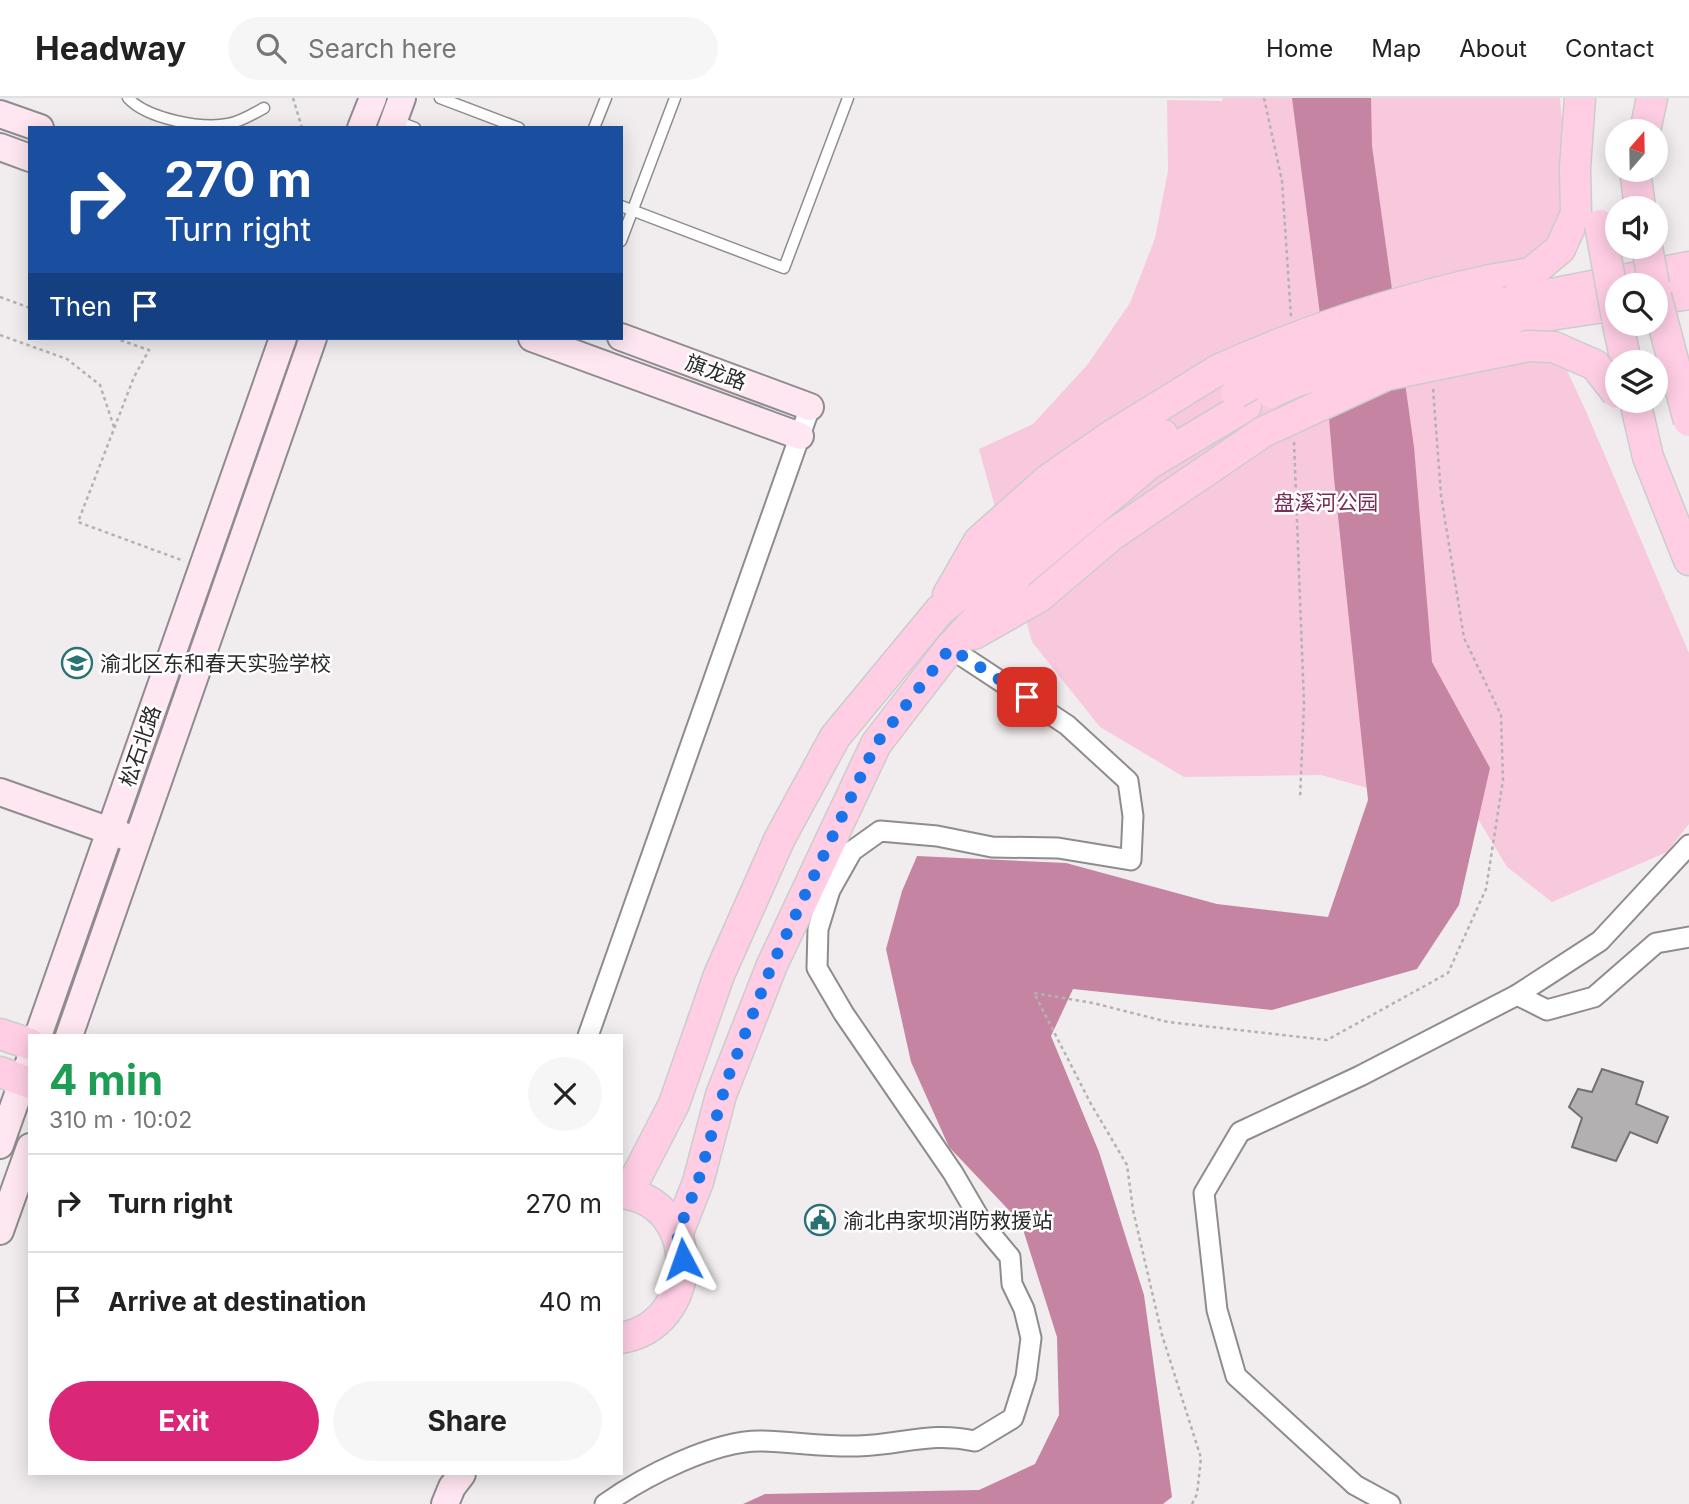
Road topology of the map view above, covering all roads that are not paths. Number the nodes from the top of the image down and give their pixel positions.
1 (128, 98) edge
2 (373, 98) edge
3 (440, 98) edge
4 (606, 98) edge
5 (675, 98) edge
6 (848, 98) edge
7 (1581, 98) edge
8 (1629, 98) edge
9 (1652, 98) edge
10 (264, 108) dead end
11 (0, 114) edge
12 (1630, 119) edge
13 (1648, 119) edge
14 (34, 126) edge
15 (362, 126) edge
16 (514, 126) edge
17 (595, 126) edge
18 (0, 147) edge
19 (28, 157) edge
20 (623, 207) edge
21 (633, 210) junction
22 (623, 236) edge
23 (1689, 267) edge
24 (1609, 273) edge
25 (1689, 294) edge
26 (1668, 296) edge
27 (1605, 306) edge
28 (1510, 311) junction
29 (1666, 336) edge
30 (623, 338) edge
31 (282, 340) edge
32 (312, 340) edge
33 (537, 340) edge
34 (1605, 378) edge
35 (1233, 390) junction
36 (810, 407) joint
37 (1628, 413) edge
38 (1638, 413) edge
39 (1689, 421) edge
40 (800, 436) junction
41 (1648, 457) junction
42 (1689, 561) edge
43 (950, 648) junction
44 (0, 792) edge
45 (110, 831) junction
46 (137, 841) junction
47 (1689, 845) edge
48 (1689, 937) edge
49 (1517, 995) junction
50 (0, 1034) edge
51 (39, 1034) edge
52 (70, 1034) edge
53 (588, 1034) edge
54 (28, 1043) edge
55 (21, 1074) edge
56 (0, 1145) edge
57 (28, 1153) edge
58 (625, 1193) edge
59 (0, 1231) edge
60 (677, 1235) junction
61 (623, 1338) edge
62 (461, 1475) edge
63 (445, 1504) edge
64 (605, 1504) edge
65 (1390, 1504) edge

1 - 10 lane
2 - 15 main road
3 - 16 lane
4 - 17 lane
5 - 21 lane
6 - 21 lane
7 - 24 main road, bridge
7 - 35 main road, bridge
8 - 12 main road
9 - 13 main road
11 - 14 main road
18 - 19 main road
20 - 21 lane
21 - 22 lane
23 - 28 main road
25 - 26 main road
27 - 28 main road
28 - 35 main road, bridge
29 - 39 main road, bridge
30 - 36 main road, 旗龙路
31 - 45 main road, 松石北路
32 - 46 main road, 松石北路
33 - 40 main road
34 - 43 main road, bridge
35 - 43 main road
35 - 58 main road
36 - 40 street
37 - 41 main road
38 - 41 main road
40 - 53 street
41 - 42 main road
43 - 60 main road
43 - 64 street
44 - 45 main road
45 - 46 main road
45 - 51 main road, 松石北路
46 - 52 main road, 松石北路
47 - 49 street
48 - 49 street
49 - 65 street
50 - 54 main road
55 - 56 main road
57 - 59 main road
58 - 60 main road
60 - 61 main road
62 - 63 main road

